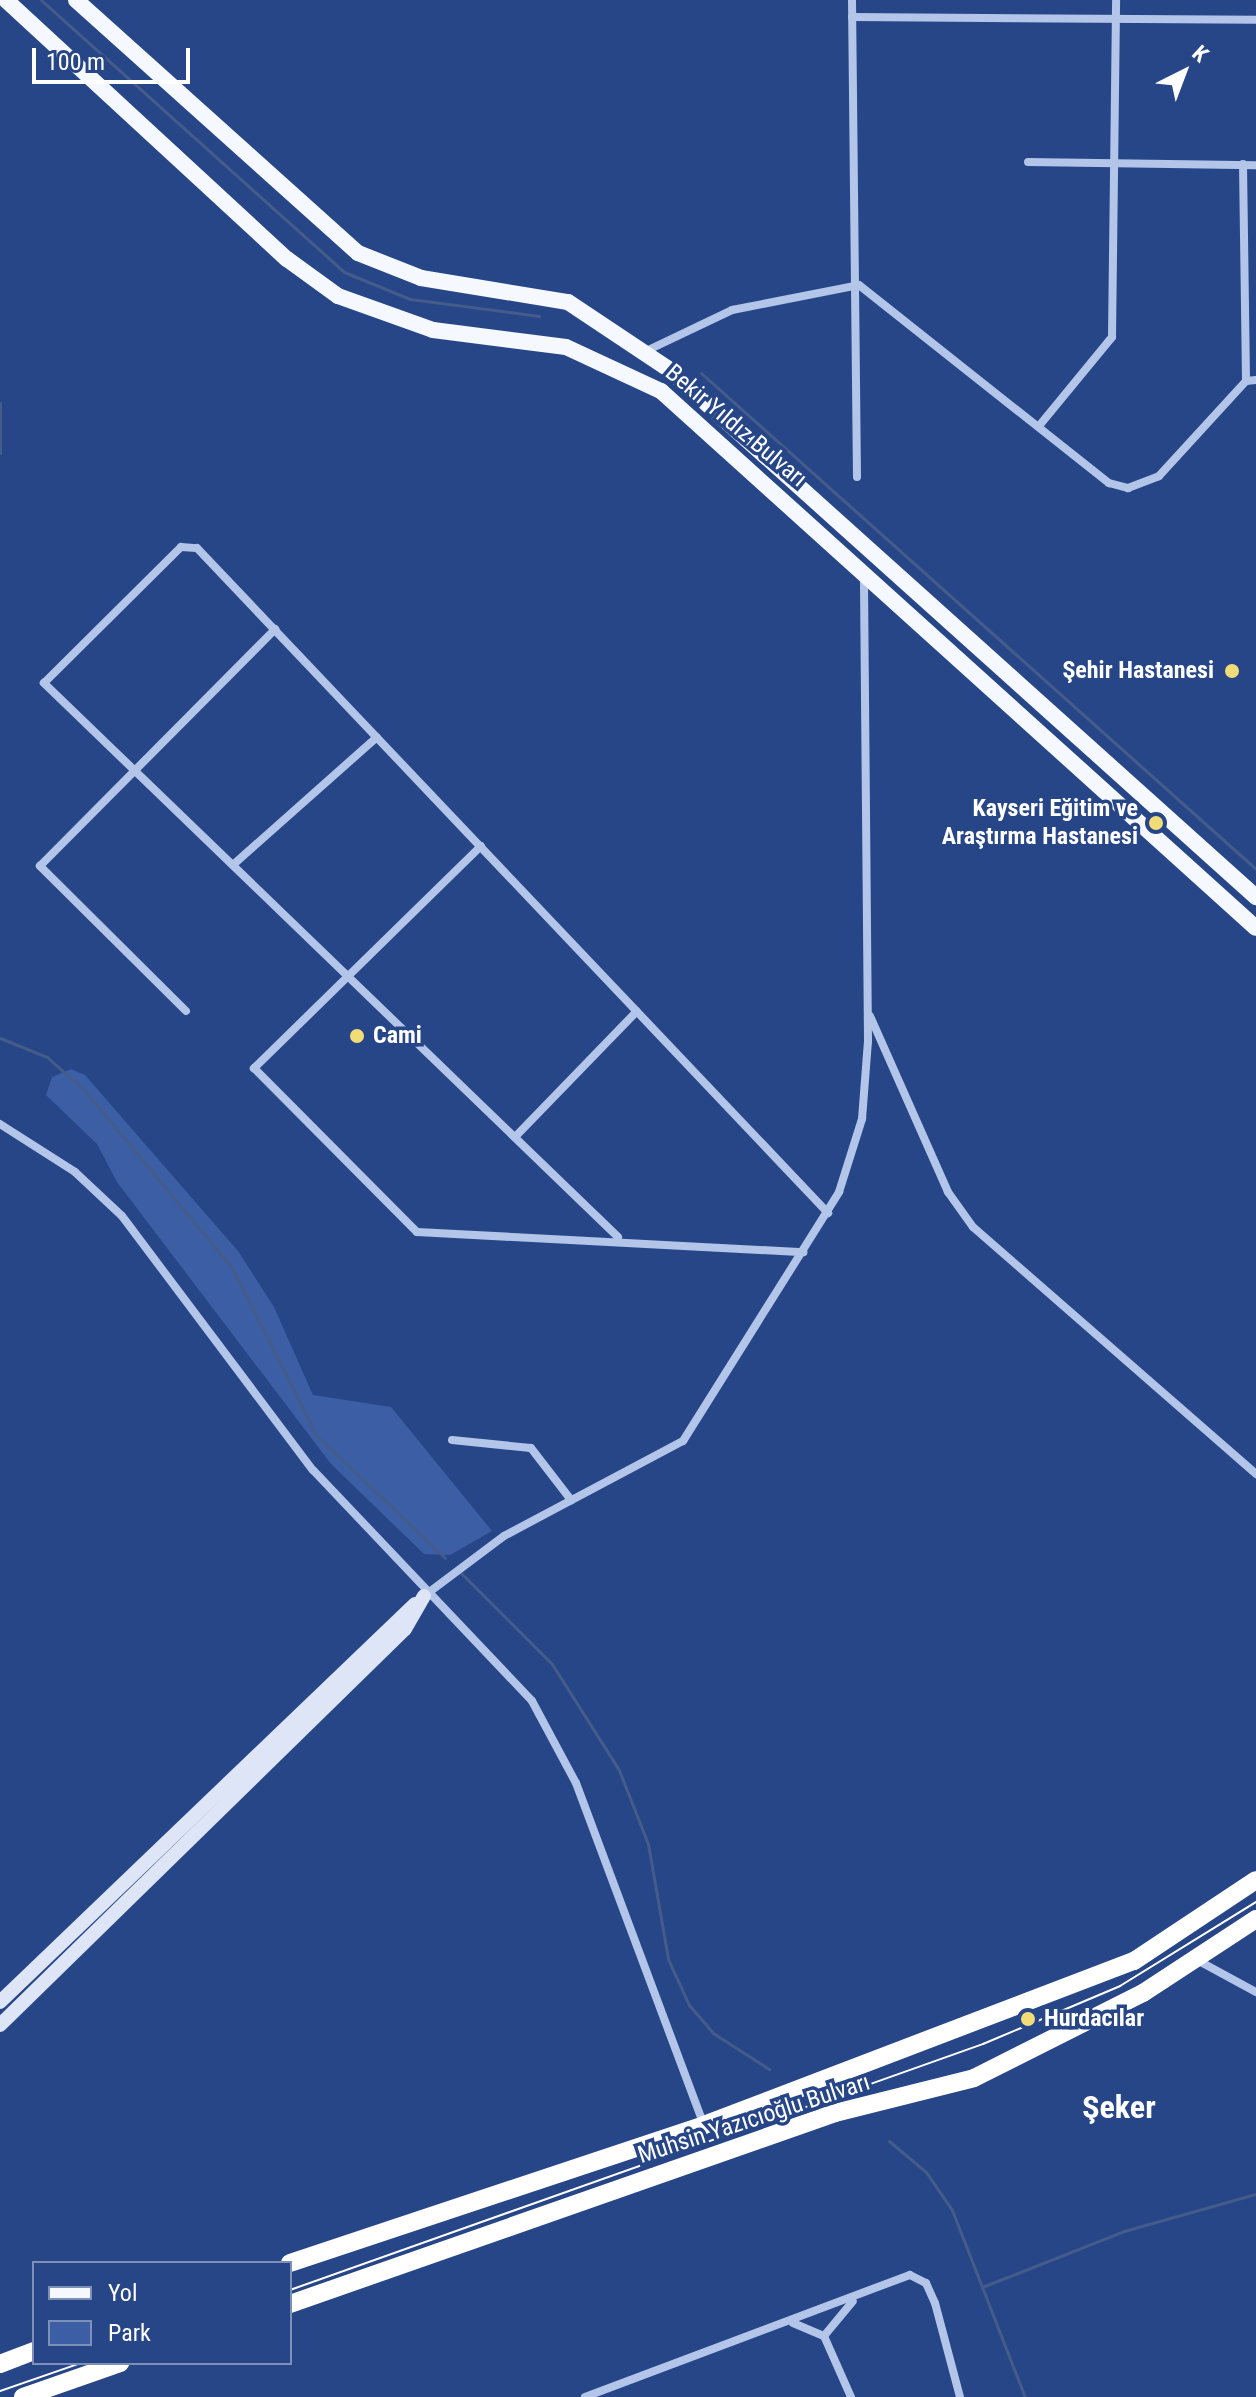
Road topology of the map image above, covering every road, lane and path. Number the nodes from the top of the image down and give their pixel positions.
1 (6, 0) edge
2 (76, 0) edge
3 (852, 0) edge
4 (1116, 0) edge
5 (852, 17) junction
6 (1256, 20) edge
7 (1116, 21) junction
8 (1028, 162) dead end
9 (1113, 163) junction
10 (1243, 164) junction
11 (1256, 165) edge
12 (859, 285) junction
13 (644, 352) junction
14 (1251, 380) edge
15 (1039, 426) junction
16 (857, 477) dead end
17 (864, 567) junction
18 (275, 629) junction
19 (377, 737) junction
20 (135, 768) junction
21 (481, 846) junction
22 (234, 864) junction
23 (1256, 897) edge
24 (1256, 928) edge
25 (351, 977) junction
26 (186, 1011) dead end
27 (637, 1011) junction
28 (868, 1012) junction
29 (0, 1124) edge
30 (515, 1137) junction
31 (828, 1213) junction
32 (618, 1237) junction
33 (803, 1252) junction
34 (452, 1440) dead end
35 (1256, 1474) edge
36 (571, 1500) junction
37 (424, 1596) junction
38 (1256, 1880) edge
39 (1256, 1919) edge
40 (1196, 1960) junction
41 (1256, 1992) edge
42 (0, 2002) edge
43 (0, 2025) edge
44 (704, 2125) junction
45 (292, 2262) edge
46 (853, 2301) junction
47 (292, 2303) edge
48 (793, 2323) junction
49 (824, 2336) junction
50 (32, 2352) edge
51 (0, 2364) edge
52 (114, 2365) edge
53 (23, 2397) edge
54 (585, 2397) edge
55 (851, 2397) edge
56 (960, 2397) edge

1 - 17 main road, Bekir Yıldız Bulvarı
2 - 13 main road, Bekir Yıldız Bulvarı
3 - 5 street
4 - 7 street
5 - 7 street
5 - 12 street
6 - 7 street
7 - 9 street
8 - 9 street
9 - 10 street
9 - 15 street
10 - 11 street
10 - 14 street
12 - 13 street
12 - 15 street
12 - 16 street
13 - 23 main road, Bekir Yıldız Bulvarı
14 - 15 street
17 - 24 main road, Bekir Yıldız Bulvarı
17 - 28 street
18 - 19 street
18 - 20 street
18 - 20 street
19 - 21 street
19 - 22 street
20 - 22 street
20 - 26 street
21 - 25 street
21 - 27 street
22 - 25 street
25 - 30 street
25 - 32 street
27 - 30 street
27 - 31 street
28 - 31 street
28 - 35 street
29 - 37 street
30 - 32 street
31 - 33 street
32 - 33 street
33 - 36 street
34 - 36 street
36 - 37 street
37 - 42 street
37 - 43 street
37 - 44 street
38 - 44 highway, Muhsin Yazıcıoğlu Bulvarı
39 - 40 highway, Muhsin Yazıcıoğlu Bulvarı
40 - 41 street
40 - 47 highway, Muhsin Yazıcıoğlu Bulvarı
44 - 45 highway, Muhsin Yazıcıoğlu Bulvarı
46 - 48 street
46 - 49 street
46 - 56 street
48 - 49 street
48 - 54 street
49 - 55 street
50 - 51 highway
52 - 53 highway

